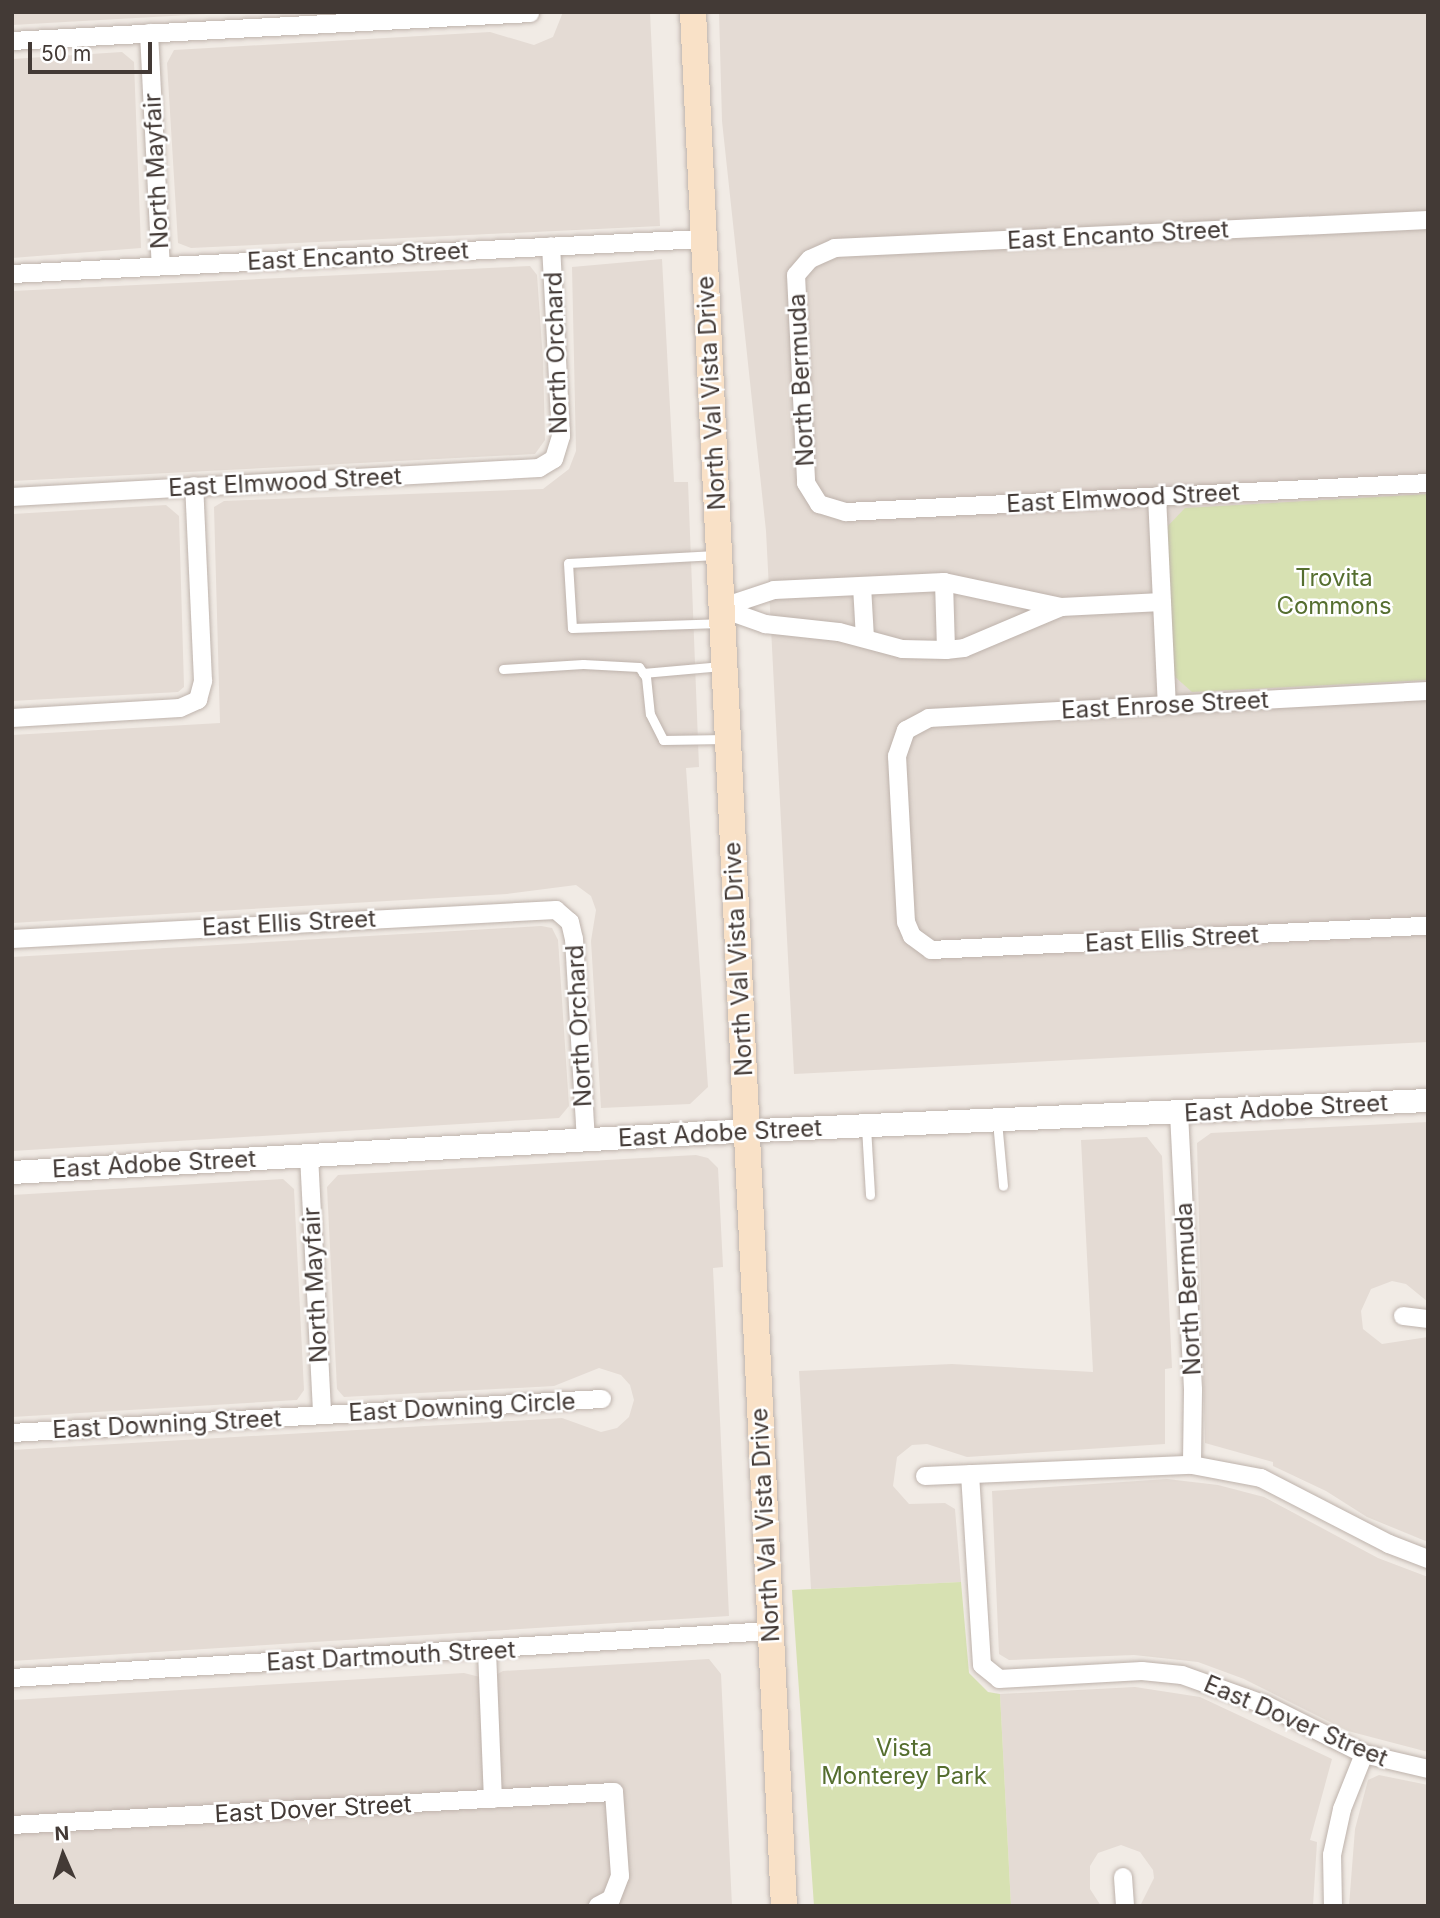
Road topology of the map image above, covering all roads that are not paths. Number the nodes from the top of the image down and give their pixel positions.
1 (693, 12) edge
2 (530, 13) edge
3 (275, 19) edge
4 (149, 33) junction
5 (12, 41) edge
6 (1428, 220) edge
7 (704, 239) junction
8 (551, 246) junction
9 (810, 259) joint
10 (160, 266) junction
11 (12, 274) edge
12 (554, 459) joint
13 (1428, 483) edge
14 (194, 486) junction
15 (1157, 496) junction
16 (12, 497) edge
17 (819, 504) joint
18 (718, 555) junction
19 (944, 582) junction
20 (862, 586) junction
21 (1162, 602) junction
22 (1062, 607) junction
23 (721, 615) junction
24 (865, 638) junction
25 (946, 650) junction
26 (723, 666) junction
27 (503, 669) dead end
28 (643, 673) junction
29 (1428, 691) edge
30 (1167, 705) junction
31 (12, 718) edge
32 (727, 739) junction
33 (565, 915) joint
34 (1428, 926) edge
35 (12, 939) edge
36 (918, 942) joint
37 (1428, 1100) edge
38 (1178, 1113) junction
39 (997, 1121) junction
40 (866, 1127) junction
41 (746, 1132) junction
42 (586, 1139) junction
43 (309, 1155) junction
44 (12, 1172) edge
45 (1003, 1186) dead end
46 (870, 1195) dead end
47 (1403, 1316) dead end
48 (1428, 1319) edge
49 (602, 1399) dead end
50 (321, 1415) junction
51 (12, 1433) edge
52 (1192, 1465) junction
53 (970, 1474) junction
54 (925, 1476) dead end
55 (1428, 1559) edge
56 (770, 1631) junction
57 (487, 1651) junction
58 (12, 1678) edge
59 (1364, 1754) junction
60 (1428, 1769) edge
61 (493, 1799) junction
62 (12, 1825) edge
63 (1123, 1877) dead end
64 (598, 1906) edge
65 (784, 1906) edge
66 (1125, 1906) edge
67 (1333, 1906) edge

1 - 7 main road, North Val Vista Drive
2 - 3 street
3 - 4 street
4 - 5 street
4 - 10 street, North Mayfair
6 - 9 street, East Encanto Street
7 - 8 street, East Encanto Street
7 - 18 main road, North Val Vista Drive
8 - 10 street, East Encanto Street
8 - 12 street, North Orchard
9 - 17 street, North Bermuda
10 - 11 street, East Encanto Street
12 - 14 street, East Elmwood Street
13 - 15 street, East Elmwood Street
14 - 16 street, East Elmwood Street
14 - 31 street
15 - 17 street, East Elmwood Street
15 - 21 street
18 - 23 main road, North Val Vista Drive
18 - 23 lane
19 - 20 street
19 - 22 street
19 - 25 street
20 - 23 street
20 - 24 street
21 - 22 street
21 - 30 street
22 - 25 street
23 - 24 street
23 - 26 main road, North Val Vista Drive
24 - 25 street
26 - 28 lane
26 - 32 main road, North Val Vista Drive
27 - 28 lane
28 - 32 lane
29 - 30 street, East Enrose Street
30 - 36 street, East Enrose Street
32 - 41 main road, North Val Vista Drive
33 - 35 street, East Ellis Street
33 - 42 street, North Orchard
34 - 36 street, East Ellis Street
37 - 38 street, East Adobe Street
38 - 39 street, East Adobe Street
38 - 52 street, North Bermuda
39 - 40 street, East Adobe Street
39 - 45 lane
40 - 41 street, East Adobe Street
40 - 46 lane
41 - 42 street, East Adobe Street
41 - 56 main road, North Val Vista Drive
42 - 43 street, East Adobe Street
43 - 44 street, East Adobe Street
43 - 50 street, North Mayfair
47 - 48 street
49 - 50 street, East Downing Circle
50 - 51 street, East Downing Street
52 - 53 street
52 - 55 street
53 - 54 street
53 - 59 street, East Dover Street
56 - 57 street, East Dartmouth Street
56 - 65 main road, North Val Vista Drive
57 - 58 street, East Dartmouth Street
57 - 61 street
59 - 60 street, East Dover Street
59 - 67 street
61 - 62 street, East Dover Street
61 - 64 street, East Dover Street
63 - 66 street

